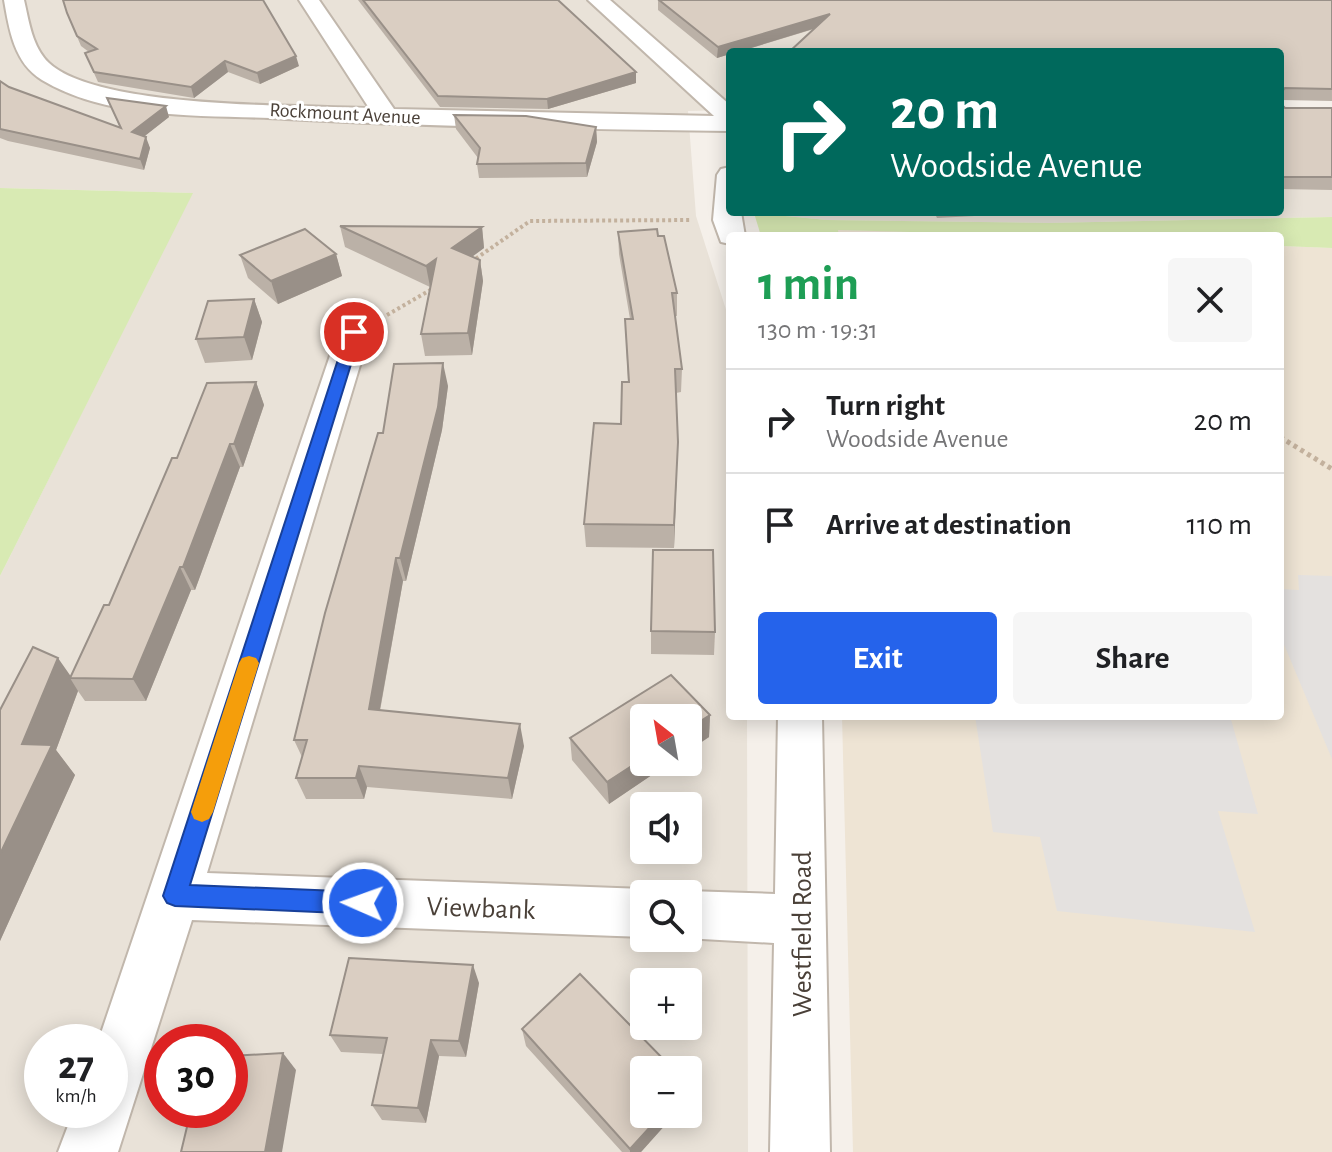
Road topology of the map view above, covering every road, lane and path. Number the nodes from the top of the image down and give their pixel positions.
1 (14, 0) edge
2 (309, 0) edge
3 (598, 0) edge
4 (726, 114) edge
5 (387, 116) junction
6 (726, 124) edge
7 (729, 228) edge
8 (468, 264) edge
9 (443, 282) edge
10 (354, 332) joint
11 (1284, 439) edge
12 (1332, 469) edge
13 (800, 720) edge
14 (175, 896) junction
15 (630, 912) edge
16 (702, 915) edge
17 (802, 919) junction
18 (128, 1035) edge
19 (97, 1128) edge
20 (88, 1152) edge
21 (800, 1152) edge

1 - 5 street, Rockmount Avenue
2 - 5 street
3 - 4 street
5 - 6 street, Rockmount Avenue
7 - 8 path
9 - 10 path
10 - 14 street
11 - 12 path
13 - 17 street, Westfield Road
14 - 15 street, Viewbank
14 - 18 street
16 - 17 street
17 - 21 street, Westfield Road
19 - 20 street

